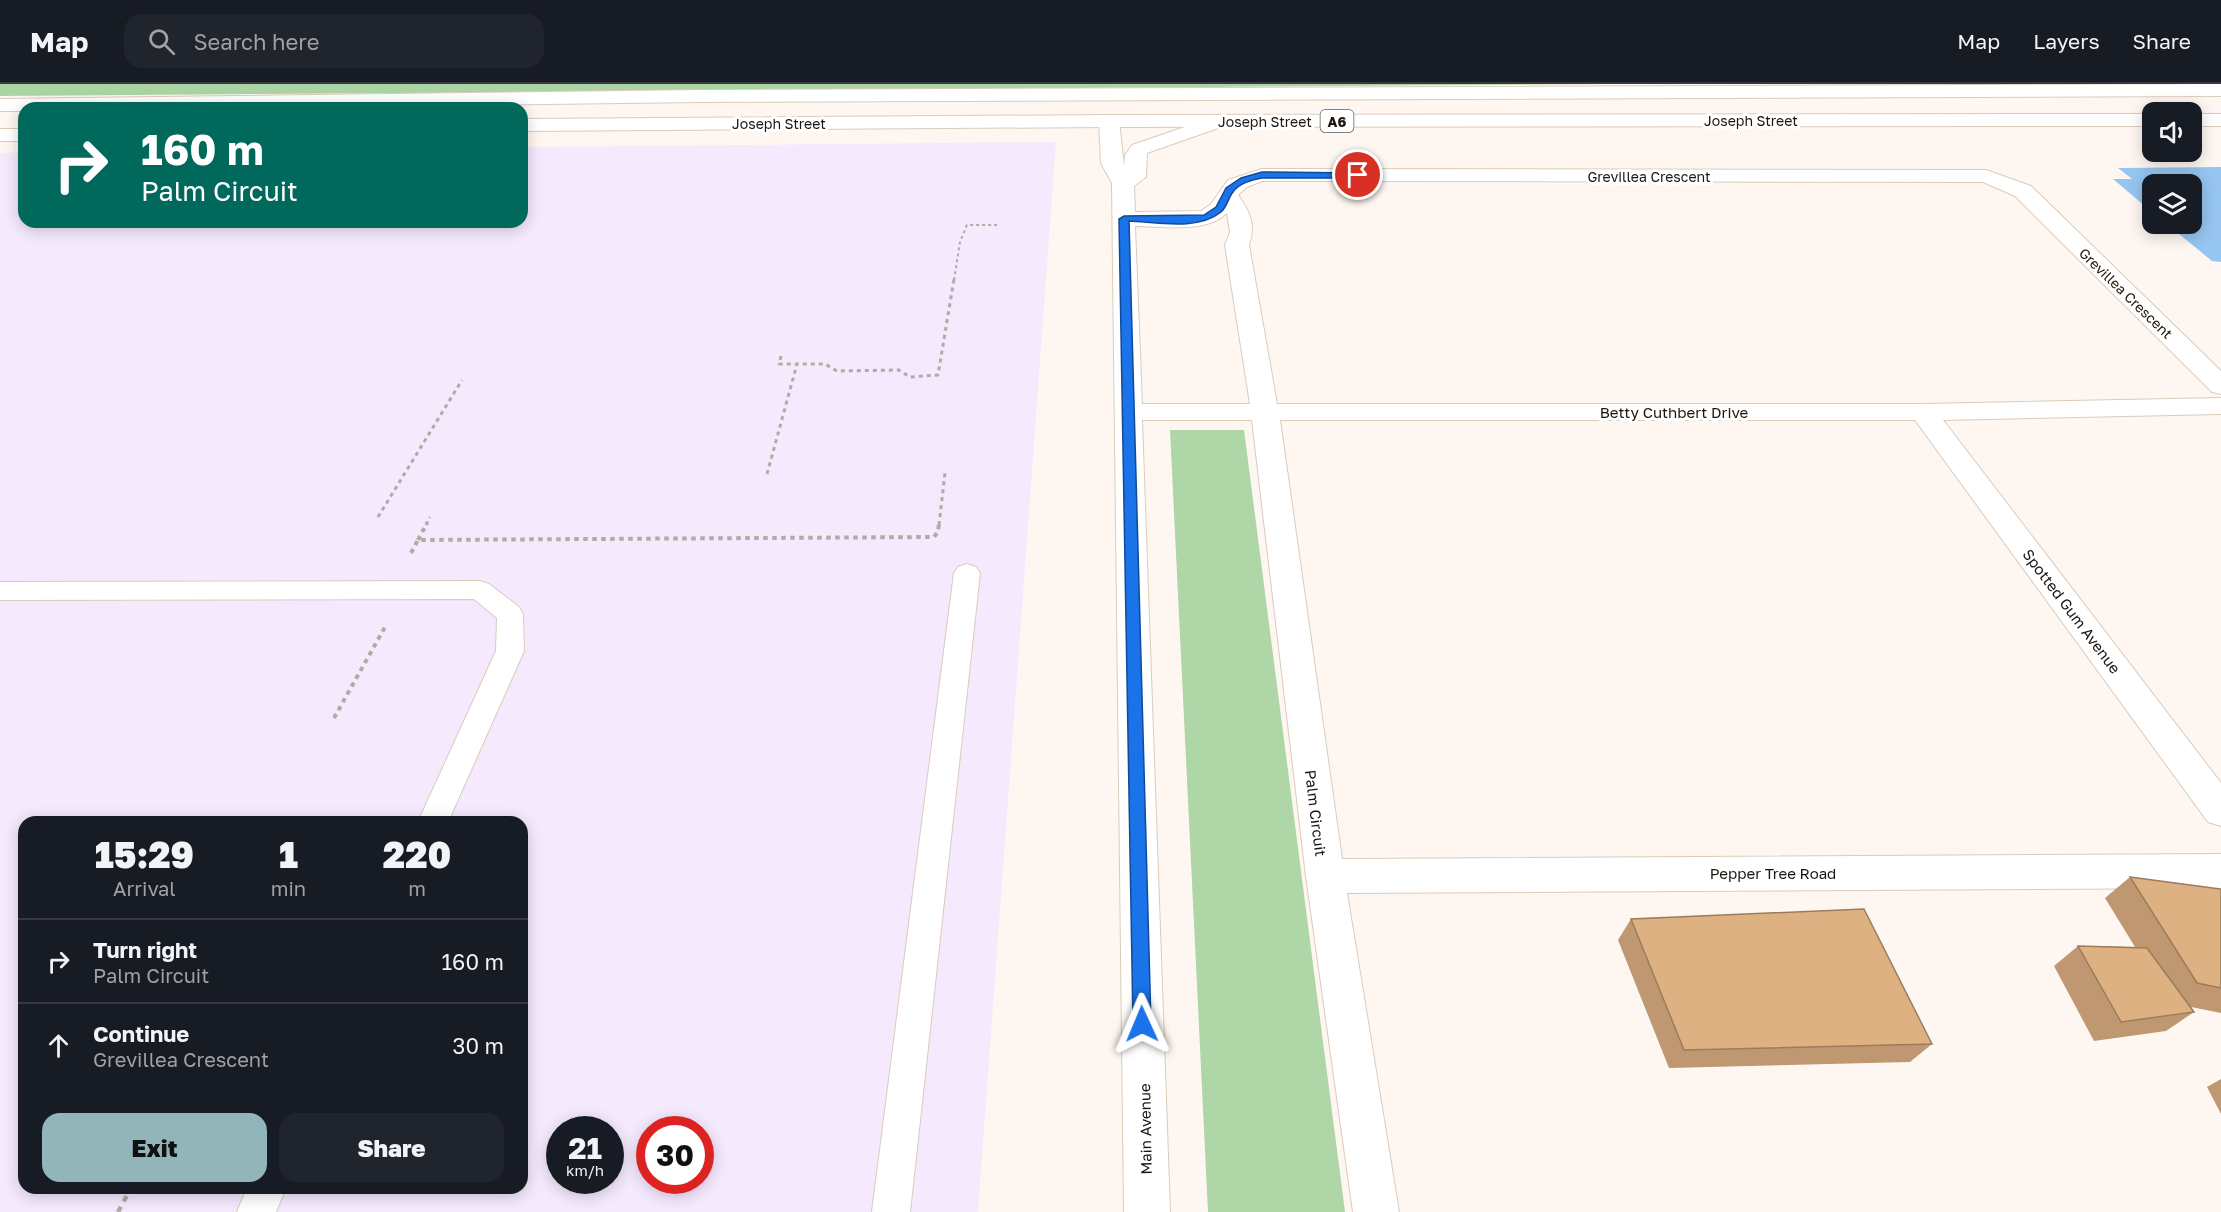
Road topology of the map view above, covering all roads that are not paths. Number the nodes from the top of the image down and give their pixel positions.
1 (2221, 90) edge
2 (237, 102) edge
3 (0, 105) edge
4 (18, 105) edge
5 (2142, 120) edge
6 (2202, 120) edge
7 (2221, 120) edge
8 (1109, 121) junction
9 (1220, 121) junction
10 (528, 125) edge
11 (0, 135) edge
12 (18, 135) edge
13 (1123, 183) junction
14 (1227, 196) junction
15 (1124, 219) junction
16 (1194, 220) junction
17 (1237, 245) junction
18 (2221, 386) edge
19 (2221, 406) edge
20 (1127, 412) junction
21 (1265, 412) junction
22 (1923, 412) junction
23 (967, 573) dead end
24 (0, 591) edge
25 (2221, 811) edge
26 (436, 816) edge
27 (2221, 871) edge
28 (1324, 876) junction
29 (264, 1194) edge
30 (256, 1212) edge
31 (891, 1212) edge
32 (1147, 1212) edge
33 (1376, 1212) edge

1 - 2 main road, Joseph Street / A6
3 - 4 main road, Joseph Street / A6
5 - 9 main road, Joseph Street / A6
6 - 7 main road
8 - 9 main road, Joseph Street / A6
8 - 10 main road, Joseph Street / A6
8 - 13 main road, Main Avenue
9 - 13 main road, Main Avenue
11 - 12 main road
13 - 15 main road, Main Avenue
14 - 16 main road
14 - 17 main road
14 - 18 main road, Grevillea Crescent
15 - 16 main road
15 - 20 main road, Main Avenue
16 - 17 main road
17 - 21 main road
19 - 22 main road, Betty Cuthbert Drive
20 - 21 main road, Betty Cuthbert Drive
20 - 32 main road, Main Avenue
21 - 22 main road, Betty Cuthbert Drive
21 - 28 main road, Palm Circuit
22 - 25 main road, Spotted Gum Avenue
23 - 31 lane
24 - 26 lane
27 - 28 main road, Pepper Tree Road
28 - 33 main road, Palm Circuit
29 - 30 lane

